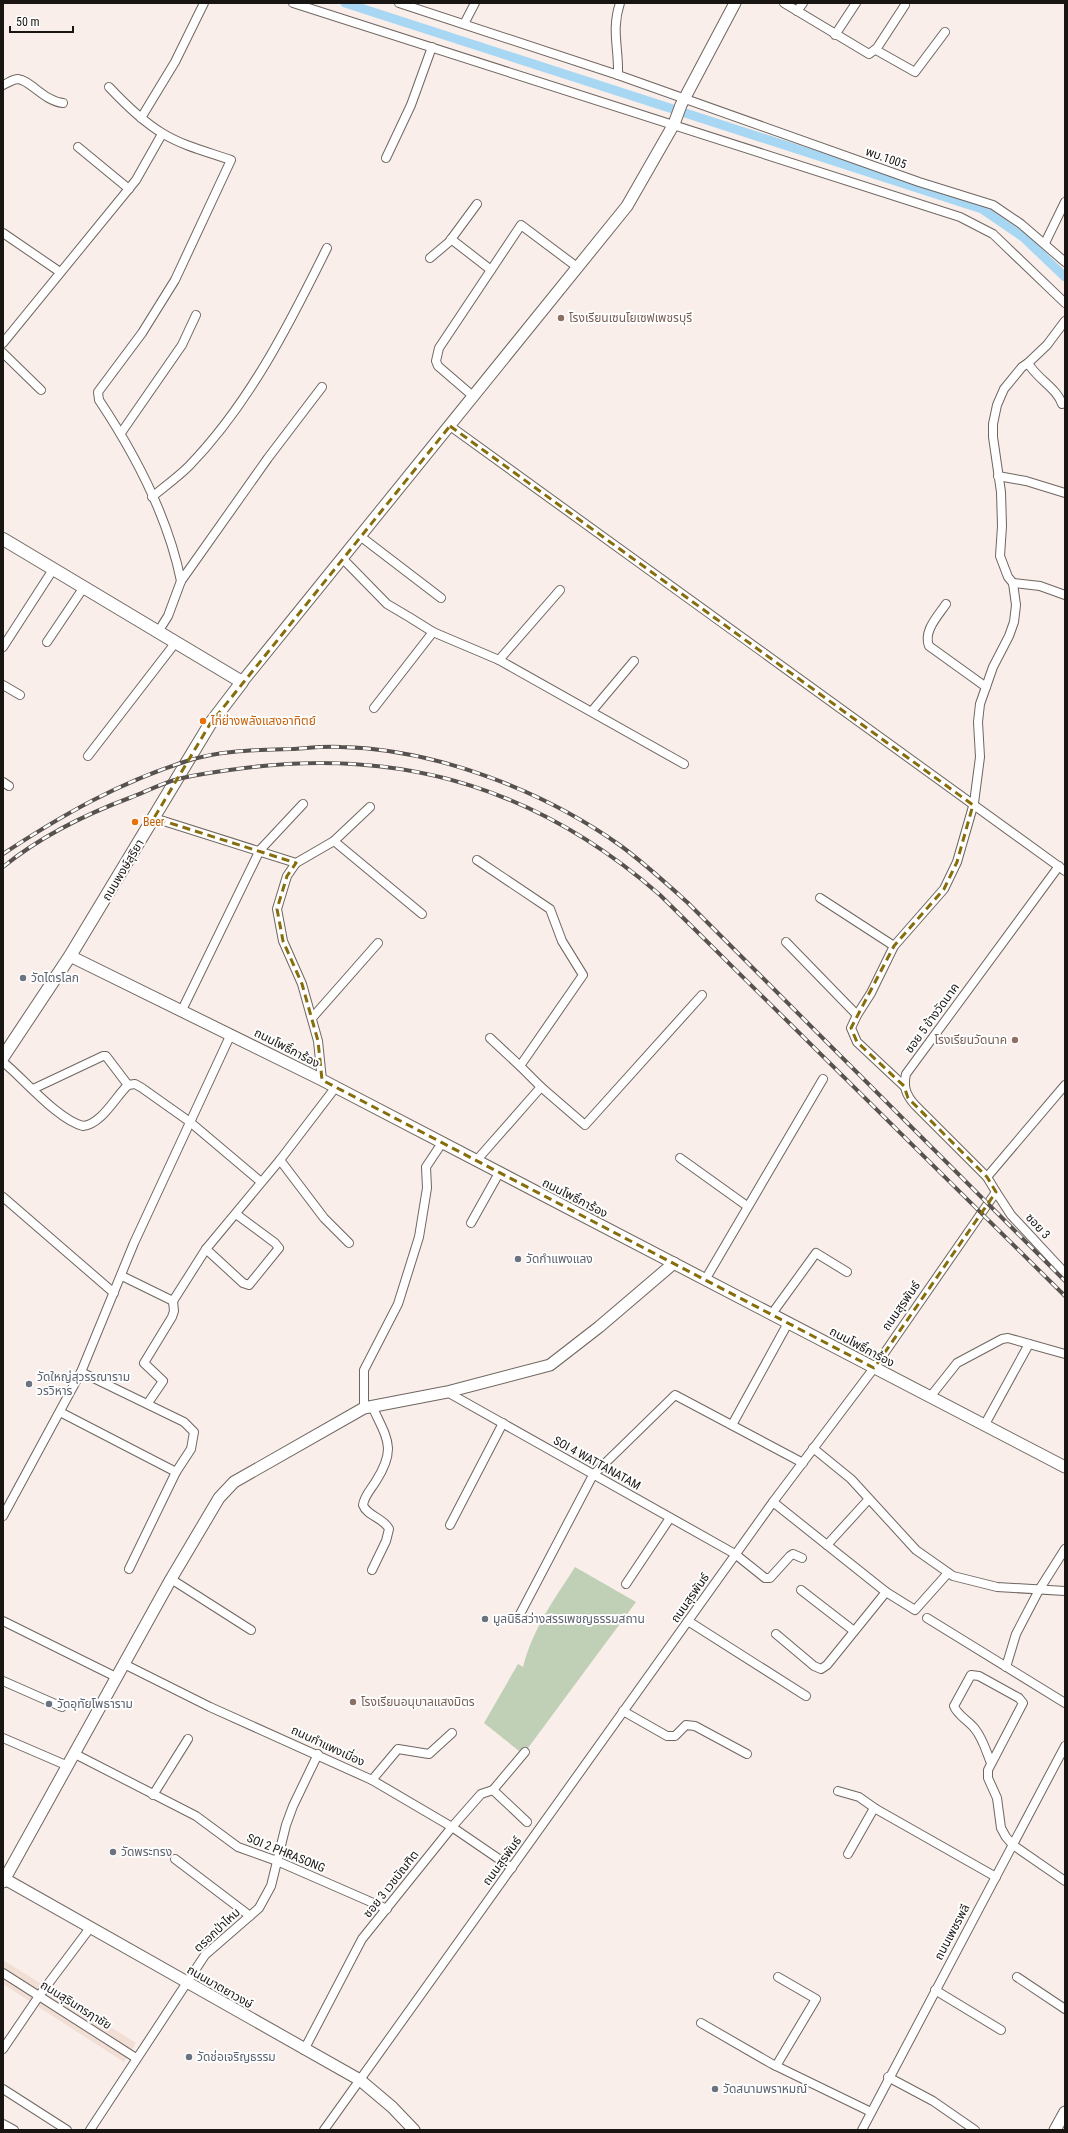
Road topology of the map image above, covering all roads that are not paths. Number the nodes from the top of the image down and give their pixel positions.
1 (204, 3) edge
2 (293, 3) edge
3 (398, 3) edge
4 (475, 3) edge
5 (620, 3) edge
6 (735, 3) edge
7 (784, 3) edge
8 (803, 3) edge
9 (856, 3) edge
10 (905, 5) dead end
11 (797, 11) junction
12 (464, 24) junction
13 (945, 32) dead end
14 (835, 34) junction
15 (432, 47) junction
16 (876, 50) junction
17 (618, 75) junction
18 (3, 85) edge
19 (109, 87) dead end
20 (683, 102) junction
21 (63, 103) dead end
22 (141, 118) junction
23 (674, 124) junction
24 (162, 134) junction
25 (78, 147) dead end
26 (386, 158) dead end
27 (129, 189) junction
28 (1065, 202) edge
29 (477, 204) dead end
30 (3, 233) edge
31 (451, 239) junction
32 (1045, 243) junction
33 (327, 248) dead end
34 (430, 258) dead end
35 (1065, 262) edge
36 (577, 268) junction
37 (491, 270) junction
38 (60, 272) junction
39 (1065, 303) edge
40 (196, 315) dead end
41 (1065, 321) edge
42 (3, 344) edge
43 (3, 353) edge
44 (1028, 363) junction
45 (322, 387) dead end
46 (41, 390) dead end
47 (474, 397) junction
48 (1062, 404) dead end
49 (450, 426) junction
50 (121, 433) junction
51 (998, 476) junction
52 (1065, 493) edge
53 (152, 497) junction
54 (360, 536) junction
55 (3, 539) edge
56 (342, 558) junction
57 (54, 568) junction
58 (181, 581) junction
59 (1013, 583) junction
60 (84, 586) junction
61 (560, 590) dead end
62 (1065, 595) edge
63 (441, 598) dead end
64 (946, 604) dead end
65 (158, 632) junction
66 (433, 632) junction
67 (47, 642) dead end
68 (176, 642) junction
69 (3, 647) edge
70 (499, 660) junction
71 (634, 661) dead end
72 (242, 682) junction
73 (3, 685) edge
74 (986, 687) junction
75 (20, 695) dead end
76 (374, 708) dead end
77 (592, 712) junction
78 (88, 756) dead end
79 (684, 764) dead end
80 (303, 804) dead end
81 (974, 805) junction
82 (370, 807) dead end
83 (154, 818) junction
84 (334, 841) junction
85 (260, 850) junction
86 (477, 860) dead end
87 (296, 863) junction
88 (1062, 868) edge
89 (820, 898) dead end
90 (422, 914) dead end
91 (786, 942) dead end
92 (378, 943) dead end
93 (894, 946) junction
94 (70, 956) junction
95 (702, 995) dead end
96 (182, 1010) junction
97 (857, 1015) junction
98 (312, 1018) junction
99 (231, 1034) junction
100 (490, 1038) dead end
101 (3, 1057) edge
102 (3, 1062) edge
103 (520, 1066) junction
104 (823, 1079) dead end
105 (322, 1080) junction
106 (128, 1085) junction
107 (1065, 1085) edge
108 (904, 1086) junction
109 (541, 1087) junction
110 (335, 1088) junction
111 (33, 1089) junction
112 (190, 1122) junction
113 (442, 1143) junction
114 (680, 1158) dead end
115 (280, 1160) junction
116 (476, 1161) junction
117 (499, 1173) junction
118 (987, 1177) junction
119 (261, 1182) junction
120 (996, 1192) junction
121 (3, 1197) edge
122 (747, 1206) junction
123 (236, 1214) junction
124 (471, 1223) dead end
125 (349, 1242) dead end
126 (206, 1249) junction
127 (674, 1263) junction
128 (847, 1272) dead end
129 (1065, 1273) edge
130 (122, 1276) junction
131 (705, 1280) junction
132 (114, 1293) junction
133 (173, 1301) junction
134 (771, 1315) junction
135 (788, 1323) junction
136 (1029, 1344) junction
137 (1065, 1354) edge
138 (874, 1368) junction
139 (81, 1372) junction
140 (447, 1392) junction
141 (930, 1397) junction
142 (148, 1403) junction
143 (368, 1407) junction
144 (60, 1412) junction
145 (503, 1423) junction
146 (732, 1425) junction
147 (984, 1426) junction
148 (813, 1448) junction
149 (803, 1463) junction
150 (1065, 1467) edge
151 (176, 1472) junction
152 (594, 1475) junction
153 (868, 1500) junction
154 (772, 1502) junction
155 (3, 1516) edge
156 (670, 1518) junction
157 (450, 1525) dead end
158 (827, 1545) junction
159 (1065, 1548) edge
160 (735, 1554) junction
161 (802, 1558) dead end
162 (129, 1568) dead end
163 (372, 1570) dead end
164 (948, 1573) junction
165 (171, 1579) junction
166 (626, 1584) dead end
167 (801, 1590) dead end
168 (1039, 1590) junction
169 (886, 1592) junction
170 (1065, 1592) edge
171 (518, 1618) dead end
172 (927, 1618) dead end
173 (3, 1621) edge
174 (688, 1621) junction
175 (251, 1630) dead end
176 (854, 1631) junction
177 (776, 1634) dead end
178 (124, 1664) junction
179 (1006, 1667) junction
180 (116, 1677) junction
181 (3, 1681) edge
182 (806, 1696) dead end
183 (1065, 1703) edge
184 (62, 1707) dead end
185 (623, 1710) junction
186 (452, 1733) dead end
187 (3, 1738) edge
188 (188, 1739) dead end
189 (1065, 1746) edge
190 (525, 1752) dead end
191 (75, 1754) junction
192 (318, 1754) junction
193 (747, 1754) dead end
194 (991, 1763) junction
195 (68, 1766) junction
196 (372, 1780) junction
197 (493, 1790) junction
198 (838, 1791) dead end
199 (153, 1795) junction
200 (876, 1809) junction
201 (527, 1822) dead end
202 (452, 1827) junction
203 (1013, 1845) junction
204 (848, 1854) dead end
205 (175, 1859) dead end
206 (277, 1861) junction
207 (512, 1868) junction
208 (996, 1877) junction
209 (1064, 1879) edge
210 (4, 1880) edge
211 (387, 1908) junction
212 (250, 1916) junction
213 (90, 1928) junction
214 (3, 1973) edge
215 (778, 1977) dead end
216 (1017, 1977) dead end
217 (186, 1983) junction
218 (935, 1990) junction
219 (39, 1996) junction
220 (1065, 2009) edge
221 (701, 2024) dead end
222 (1001, 2030) dead end
223 (3, 2049) edge
224 (304, 2050) junction
225 (136, 2058) junction
226 (776, 2066) junction
227 (888, 2077) junction
228 (360, 2080) junction
229 (3, 2090) edge
230 (871, 2112) junction
231 (1065, 2112) edge
232 (3, 2124) edge
233 (14, 2130) edge
234 (67, 2130) edge
235 (90, 2130) edge
236 (324, 2130) edge
237 (414, 2130) edge
238 (862, 2130) edge
239 (975, 2130) edge
240 (1055, 2130) edge

1 - 22 street
2 - 15 street
3 - 12 street, พบ.1005
4 - 12 street
5 - 17 street
6 - 20 street
7 - 11 street
8 - 11 street
9 - 14 street
10 - 16 street
11 - 14 street
12 - 17 street, พบ.1005
13 - 16 street
14 - 16 street
15 - 23 street
15 - 26 street
17 - 20 street, พบ.1005
18 - 21 street
19 - 22 street
20 - 23 street
20 - 32 street, พบ.1005
22 - 24 street
23 - 36 street
23 - 39 street
24 - 27 street
24 - 50 street
25 - 27 street
27 - 38 street
28 - 32 street
29 - 31 street
30 - 38 street
31 - 34 street
31 - 37 street
32 - 35 street, พบ.1005
33 - 53 street
36 - 37 street
36 - 47 street
37 - 47 street
38 - 42 street
40 - 50 street
41 - 44 street
43 - 46 street
44 - 48 street
44 - 51 street
45 - 58 street
47 - 49 street
49 - 54 street
49 - 81 street
50 - 53 street
51 - 52 street
51 - 59 street
53 - 58 street
54 - 56 street
54 - 63 street
55 - 57 main road
56 - 66 street
56 - 72 street
57 - 60 main road
57 - 69 street
58 - 65 street
59 - 62 street
59 - 74 street
60 - 65 main road
60 - 67 street
61 - 70 street
64 - 74 street
65 - 68 main road
66 - 70 street
66 - 76 street
68 - 72 main road
68 - 78 street
70 - 77 street
71 - 77 street
72 - 83 main road, ถนนพงษ์สุริยา
73 - 75 street
74 - 81 street
77 - 79 street
80 - 85 street
81 - 88 street
81 - 93 street
82 - 84 street
83 - 85 street
83 - 94 main road, ถนนพงษ์สุริยา
84 - 87 street
84 - 90 street
85 - 87 street
85 - 96 street
86 - 103 street
87 - 98 street
88 - 108 street, ซอย 5 ข้างวัดนาค
89 - 93 street
91 - 97 street
92 - 98 street
93 - 97 street
94 - 96 street, ถนนโพธิ์การ้อง
94 - 101 main road, ถนนพงษ์สุริยา
95 - 109 street
96 - 99 street, ถนนโพธิ์การ้อง
97 - 108 street
98 - 105 street
99 - 105 street, ถนนโพธิ์การ้อง
99 - 112 street
100 - 103 street
102 - 111 street
103 - 109 street
104 - 122 street
105 - 110 street, ถนนโพธิ์การ้อง
106 - 111 street
106 - 111 street
106 - 112 street
107 - 118 street
108 - 118 street
109 - 116 street
110 - 113 street, ถนนโพธิ์การ้อง
110 - 115 street
112 - 119 street
112 - 130 street
113 - 116 street, ถนนโพธิ์การ้อง
113 - 143 street
114 - 122 street
115 - 119 street
115 - 125 street
116 - 117 street, ถนนโพธิ์การ้อง
117 - 124 street
117 - 127 street, ถนนโพธิ์การ้อง
118 - 120 street
119 - 123 street
120 - 129 street, ซอย 3
120 - 138 street, ถนนสุรพันธ์
121 - 132 street
122 - 131 street
123 - 126 street
123 - 126 street
126 - 133 street
127 - 131 street, ถนนโพธิ์การ้อง
127 - 140 street
128 - 134 street
130 - 132 street
130 - 133 street
131 - 134 street, ถนนโพธิ์การ้อง
132 - 139 street
133 - 142 street
134 - 135 street, ถนนโพธิ์การ้อง
135 - 138 street, ถนนโพธิ์การ้อง
135 - 146 street
136 - 137 street
136 - 141 street
136 - 147 street
138 - 141 street, ถนนโพธิ์การ้อง
138 - 148 street, ถนนสุรพันธ์
139 - 142 street
139 - 144 street
140 - 143 street
140 - 145 street, SOI 4 WATTANATAM
141 - 147 street, ถนนโพธิ์การ้อง
142 - 151 street
143 - 163 street
143 - 165 street
144 - 151 street
144 - 155 street
145 - 152 street, SOI 4 WATTANATAM
145 - 157 street
146 - 149 street
146 - 152 street
147 - 150 street, ถนนโพธิ์การ้อง
148 - 149 street, ถนนสุรพันธ์
148 - 153 street
149 - 154 street, ถนนสุรพันธ์
151 - 162 street
152 - 156 street, SOI 4 WATTANATAM
152 - 171 street
153 - 158 street
153 - 164 street
154 - 158 street
154 - 160 street, ถนนสุรพันธ์
156 - 160 street, SOI 4 WATTANATAM
156 - 166 street
158 - 169 street
159 - 168 street
160 - 161 street, SOI 4 WATTANATAM
160 - 174 street, ถนนสุรพันธ์
164 - 168 street
164 - 169 street
165 - 175 street
165 - 178 street
167 - 176 street
168 - 170 street
168 - 179 street
169 - 176 street
172 - 179 street
173 - 180 street
174 - 182 street
174 - 185 street, ถนนสุรพันธ์
176 - 177 street
178 - 180 street
178 - 192 street, ถนนกำแพงเมี่อง
179 - 183 street
180 - 191 street
181 - 184 street
185 - 193 street
185 - 207 street, ถนนสุรพันธ์
186 - 196 street
187 - 195 street
188 - 199 street
189 - 203 street, ถนนเพชรพลี
190 - 197 street
191 - 195 street
191 - 199 street, SOI 2 PHRASONG
192 - 196 street, ถนนกำแพงเมี่อง
192 - 206 street, ตรอกป่าไหม
194 - 194 street
194 - 203 street
195 - 210 street
196 - 202 street, ถนนกำแพงเมี่อง
197 - 201 street
197 - 202 street, ซอย 3 เวชบัณฑิต
198 - 200 street
199 - 206 street, SOI 2 PHRASONG
200 - 204 street
200 - 208 street
202 - 207 street, ถนนกำแพงเมี่อง
202 - 211 street, ซอย 3 เวชบัณฑิต
203 - 208 street, ถนนเพชรพลี
203 - 209 street
205 - 212 street
206 - 211 street, SOI 2 PHRASONG
206 - 212 street, ตรอกป่าไหม
207 - 228 street, ถนนสุรพันธ์
208 - 218 street, ถนนเพชรพลี
210 - 213 street, ถนนมาตยาวงษ์
211 - 224 street, ซอย 3 เวชบัณฑิต
212 - 217 street, ตรอกป่าไหม
213 - 217 street, ถนนมาตยาวงษ์
213 - 219 street
214 - 219 street, ถนนสุรินทรฦาชัย
215 - 226 street
216 - 220 street
217 - 224 street, ถนนมาตยาวงษ์
217 - 225 street, ตรอกป่าไหม
218 - 222 street
218 - 227 street, ถนนเพชรพลี
219 - 223 street
219 - 225 street, ถนนสุรินทรฦาชัย
221 - 226 street
224 - 228 street, ถนนมาตยาวงษ์
225 - 235 street, ตรอกป่าไหม
226 - 230 street
227 - 230 street, ถนนเพชรพลี
227 - 239 street
228 - 236 street, ถนนสุรพันธ์
228 - 237 street, ถนนมาตยาวงษ์
229 - 234 street
230 - 238 street, ถนนเพชรพลี
231 - 240 street
232 - 233 street

